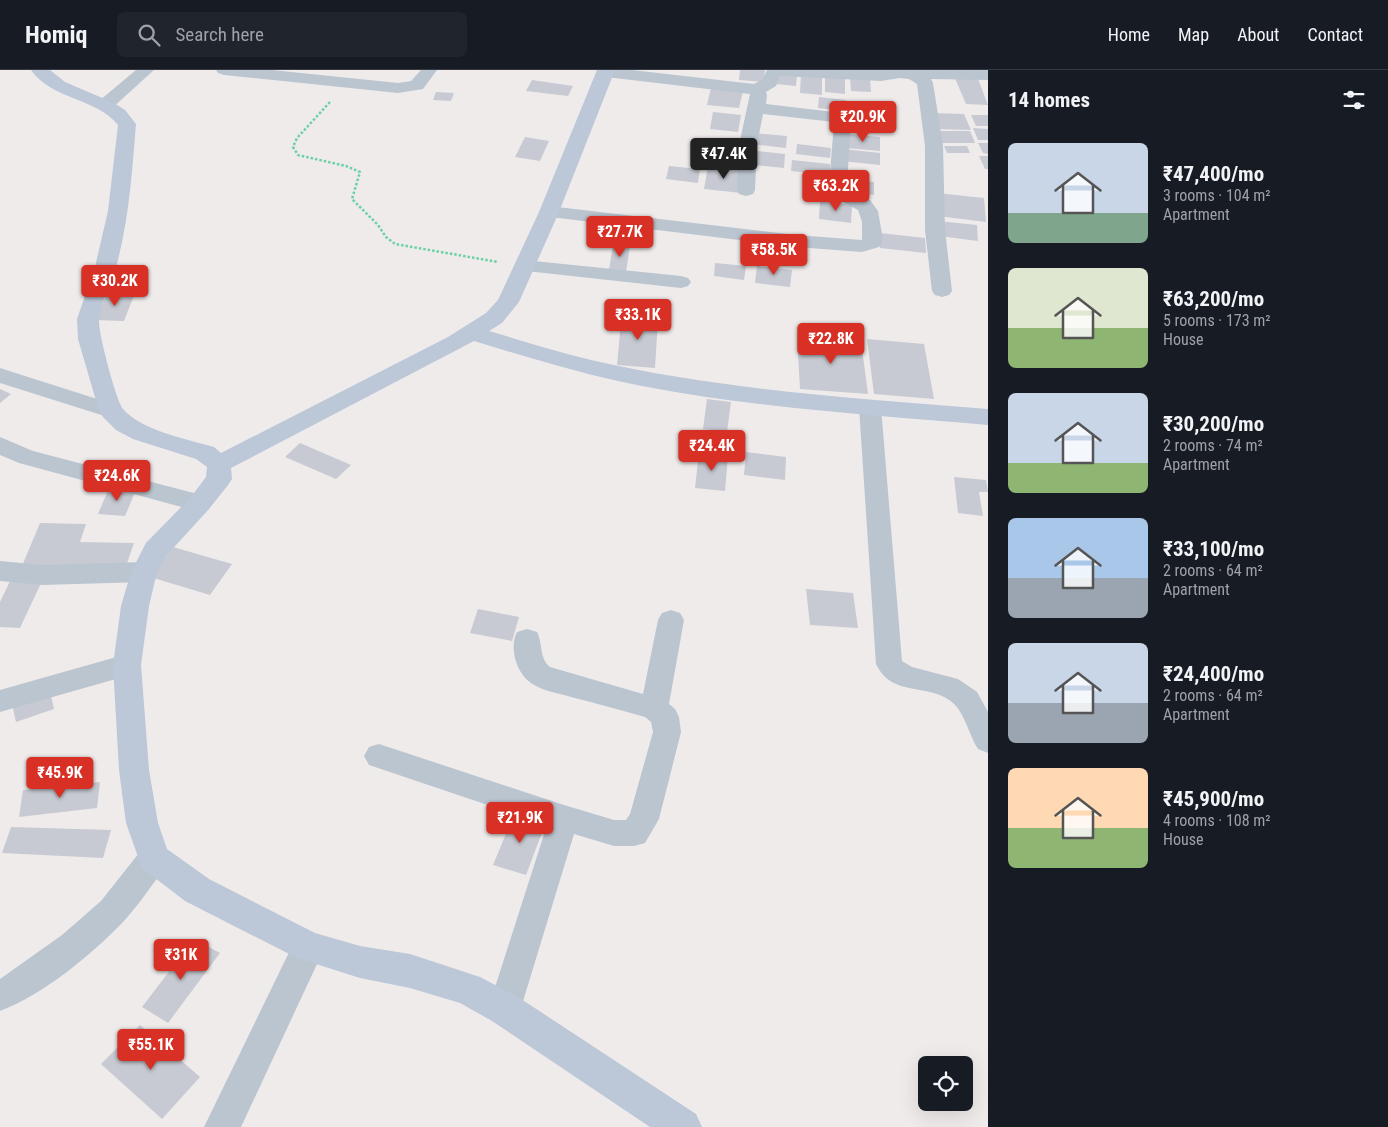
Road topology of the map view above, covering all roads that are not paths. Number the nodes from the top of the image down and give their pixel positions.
1 (40, 70) edge
2 (146, 70) edge
3 (224, 70) edge
4 (429, 70) edge
5 (606, 71) edge
6 (902, 73) edge
7 (987, 73) edge
8 (757, 99) junction
9 (105, 105) junction
10 (746, 190) dead end
11 (549, 212) junction
12 (524, 266) junction
13 (681, 282) dead end
14 (942, 291) dead end
15 (473, 333) junction
16 (0, 375) edge
17 (870, 407) junction
18 (111, 411) junction
19 (988, 417) edge
20 (0, 445) edge
21 (219, 464) junction
22 (200, 503) junction
23 (0, 571) edge
24 (144, 572) junction
25 (671, 620) dead end
26 (527, 638) dead end
27 (127, 665) junction
28 (0, 701) edge
29 (654, 708) junction
30 (988, 741) edge
31 (379, 756) dead end
32 (564, 818) junction
33 (154, 858) junction
34 (309, 947) junction
35 (0, 995) edge
36 (505, 1009) junction
37 (222, 1127) edge
38 (683, 1127) edge

1 - 9 street
2 - 9 street
3 - 4 street
5 - 8 street
5 - 11 street
6 - 7 street
6 - 8 street
6 - 14 street
8 - 10 street
8 - 11 street
9 - 18 street
11 - 12 street
12 - 13 street
12 - 15 street
15 - 17 street
15 - 21 street
16 - 18 street
17 - 19 street
17 - 30 street
18 - 21 street
20 - 22 street
21 - 22 street
22 - 24 street
23 - 24 street
24 - 27 street
25 - 29 street
26 - 29 street
27 - 28 street
27 - 33 street
29 - 32 street
31 - 32 street
32 - 36 street
33 - 34 street
33 - 35 street
34 - 36 street
34 - 37 street
36 - 38 street

